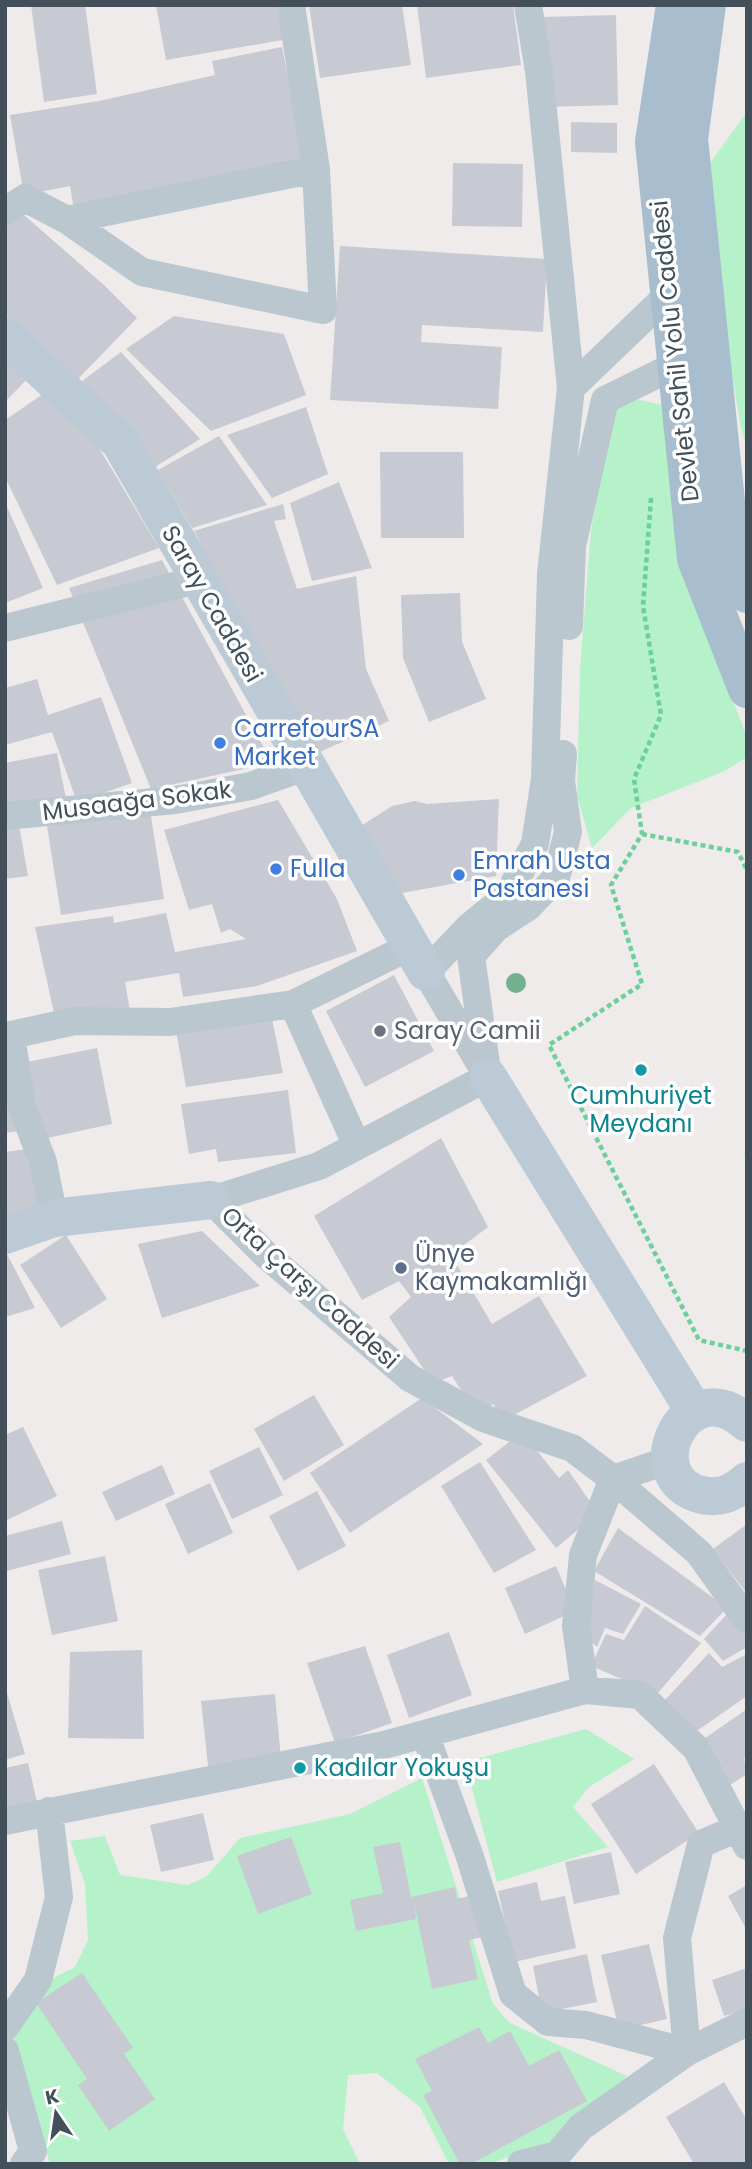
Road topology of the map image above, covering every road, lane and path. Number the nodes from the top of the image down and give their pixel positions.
1 (291, 5) edge
2 (528, 5) edge
3 (676, 5) edge
4 (707, 5) edge
5 (316, 169) junction
6 (5, 211) edge
7 (66, 220) junction
8 (669, 294) junction
9 (5, 336) edge
10 (712, 348) junction
11 (676, 365) junction
12 (641, 382) junction
13 (571, 388) junction
14 (680, 403) junction
15 (651, 497) dead end
16 (198, 580) junction
17 (747, 594) edge
18 (5, 628) edge
19 (747, 689) edge
20 (307, 766) junction
21 (5, 816) edge
22 (642, 834) junction
23 (747, 870) edge
24 (418, 959) junction
25 (293, 1004) junction
26 (488, 1077) junction
27 (357, 1146) junction
28 (211, 1200) junction
29 (54, 1218) junction
30 (5, 1235) edge
31 (747, 1351) edge
32 (695, 1412) junction
33 (747, 1423) edge
34 (669, 1460) junction
35 (613, 1479) junction
36 (747, 1481) edge
37 (747, 1620) edge
38 (585, 1690) junction
39 (425, 1734) junction
40 (49, 1811) junction
41 (5, 1821) edge
42 (742, 1837) edge
43 (747, 2022) edge
44 (5, 2027) edge
45 (5, 2051) edge
46 (687, 2052) junction
47 (24, 2164) edge
48 (521, 2164) edge

1 - 5 street
2 - 13 street
3 - 8 main road, Devlet Sahil Yolu Caddesi
4 - 10 main road, Devlet Sahil Yolu Caddesi
5 - 7 street
5 - 7 street
6 - 7 street
8 - 11 main road, Devlet Sahil Yolu Caddesi
8 - 13 street
9 - 16 street, Saray Caddesi
10 - 11 street
10 - 17 main road, Devlet Sahil Yolu Caddesi
11 - 12 street
11 - 14 main road, Devlet Sahil Yolu Caddesi
12 - 14 street
12 - 26 street
13 - 24 street
14 - 19 main road, Devlet Sahil Yolu Caddesi
15 - 22 path
16 - 18 street
16 - 20 street, Saray Caddesi
20 - 21 street, Musaağa Sokak
20 - 24 street, Saray Caddesi
22 - 23 path
22 - 31 path
24 - 25 street
24 - 26 street
25 - 27 street
25 - 29 street
26 - 27 street, Orta Çarşı Caddesi
26 - 32 street
27 - 28 street, Orta Çarşı Caddesi
28 - 29 street
28 - 35 street, Orta Çarşı Caddesi
29 - 30 street
32 - 33 street
32 - 34 street
34 - 35 street
34 - 36 street
35 - 37 street, Orta Çarşı Caddesi
35 - 38 street
38 - 39 street
38 - 42 street
39 - 40 street
39 - 46 street
40 - 41 street
40 - 44 street
42 - 46 street
43 - 46 street
45 - 47 street
46 - 48 street

